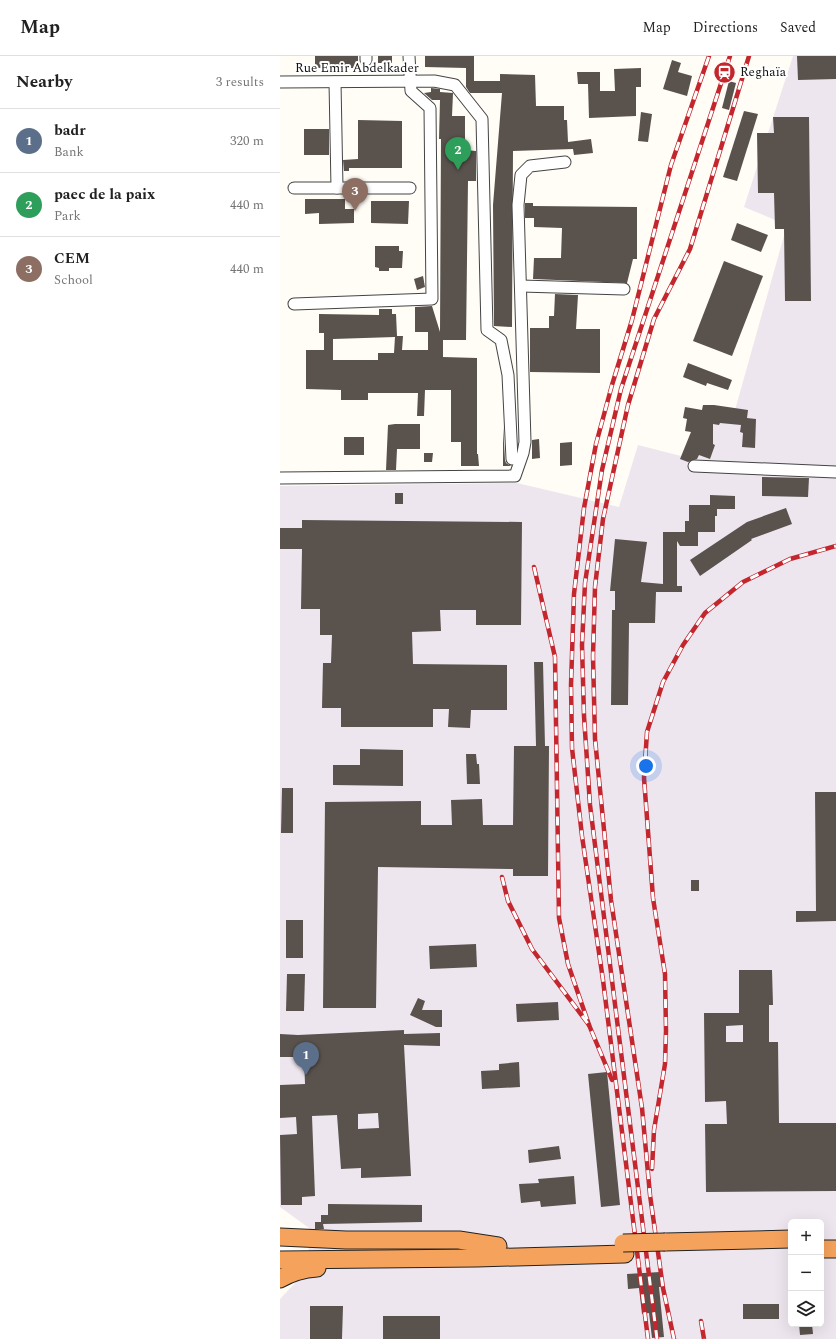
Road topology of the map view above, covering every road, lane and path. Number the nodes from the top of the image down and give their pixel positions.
1 (409, 56) edge
2 (280, 82) edge
3 (335, 82) junction
4 (409, 82) junction
5 (565, 162) dead end
6 (294, 188) dead end
7 (337, 188) junction
8 (410, 188) dead end
9 (521, 286) junction
10 (624, 289) dead end
11 (294, 304) dead end
12 (512, 459) dead end
13 (694, 466) dead end
14 (836, 472) edge
15 (280, 478) edge
16 (836, 1238) edge
17 (281, 1239) edge
18 (788, 1239) edge
19 (824, 1239) edge
20 (666, 1247) junction
21 (824, 1249) edge
22 (836, 1249) edge
23 (788, 1250) edge
24 (501, 1252) junction
25 (406, 1253) junction
26 (280, 1260) edge
27 (304, 1269) junction
28 (280, 1270) edge
29 (280, 1279) edge

1 - 4 street
2 - 3 street, Rue Emir Abdelkader
3 - 4 street, Rue Emir Abdelkader
3 - 7 street
4 - 11 street
4 - 12 street, Rue Emir Abdelkader
5 - 9 street
6 - 7 street
7 - 8 street
9 - 10 street
9 - 15 street
13 - 14 street
16 - 19 highway
17 - 24 highway
17 - 25 highway
18 - 20 highway
20 - 23 highway
20 - 24 highway, bridge
21 - 22 highway
24 - 25 highway
24 - 27 highway
25 - 26 highway
27 - 28 highway
27 - 29 highway

